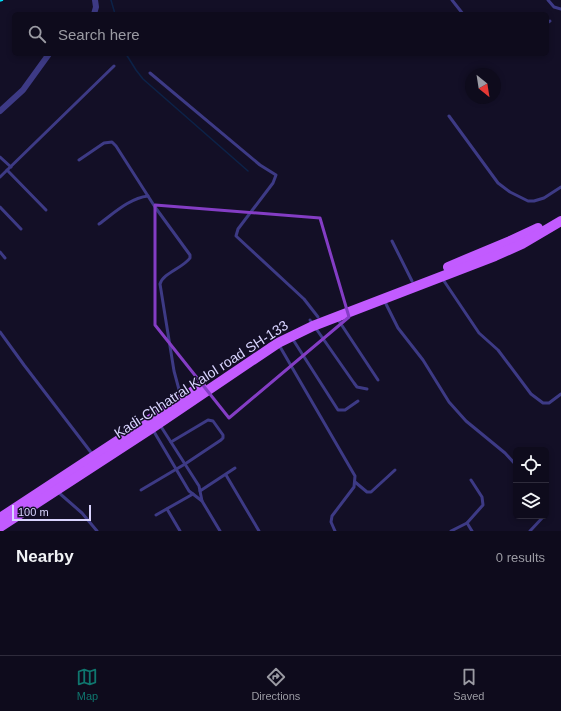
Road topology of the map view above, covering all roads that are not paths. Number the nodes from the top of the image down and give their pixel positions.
1 (95, 0) edge
2 (452, 0) edge
3 (548, 0) edge
4 (561, 9) edge
5 (95, 12) edge
6 (461, 12) edge
7 (48, 56) edge
8 (114, 66) dead end
9 (150, 73) dead end
10 (0, 111) edge
11 (449, 116) dead end
12 (0, 156) edge
13 (78, 160) dead end
14 (11, 167) junction
15 (7, 170) junction
16 (0, 177) edge
17 (561, 187) edge
18 (148, 196) junction
19 (0, 207) edge
20 (46, 210) dead end
21 (561, 214) edge
22 (561, 221) edge
23 (99, 224) dead end
24 (21, 229) dead end
25 (392, 240) dead end
26 (0, 252) edge
27 (6, 258) dead end
28 (441, 276) junction
29 (412, 281) junction
30 (383, 299) junction
31 (336, 317) junction
32 (314, 321) junction
33 (0, 332) edge
34 (292, 336) junction
35 (278, 343) junction
36 (378, 380) dead end
37 (367, 389) dead end
38 (561, 394) edge
39 (181, 399) junction
40 (358, 401) dead end
41 (155, 426) junction
42 (170, 442) junction
43 (94, 457) junction
44 (513, 462) edge
45 (185, 464) junction
46 (176, 468) junction
47 (235, 468) dead end
48 (395, 470) dead end
49 (226, 475) junction
50 (471, 480) dead end
51 (356, 482) junction
52 (56, 490) junction
53 (141, 490) dead end
54 (200, 491) junction
55 (193, 494) junction
56 (202, 501) junction
57 (167, 509) junction
58 (156, 515) dead end
59 (0, 518) edge
60 (541, 519) edge
61 (467, 523) junction
62 (0, 527) edge
63 (97, 531) edge
64 (180, 531) edge
65 (220, 531) edge
66 (259, 531) edge
67 (335, 531) edge
68 (452, 531) edge
69 (472, 531) edge
70 (530, 531) edge

1 - 5 street
2 - 6 lane
3 - 4 lane
7 - 10 street
8 - 14 lane
9 - 32 lane
11 - 17 lane
12 - 14 lane
13 - 18 lane
14 - 15 lane
15 - 16 lane
15 - 20 lane
18 - 23 lane
18 - 39 lane
19 - 24 lane
21 - 29 main road, Kadi-Chhatral Kalol road SH-133
22 - 28 main road, Kadi-Chhatral Kalol road SH-133
25 - 29 lane
26 - 27 lane
28 - 30 main road, Kadi-Chhatral Kalol road SH-133
28 - 38 lane
29 - 32 main road, Kadi-Chhatral Kalol road SH-133
30 - 31 main road, Kadi-Chhatral Kalol road SH-133
30 - 44 lane
31 - 32 main road, Kadi-Chhatral Kalol road SH-133
31 - 36 lane
32 - 34 main road, Kadi-Chhatral Kalol road SH-133
32 - 37 lane
32 - 39 main road, Kadi-Chhatral Kalol road SH-133
33 - 43 lane
34 - 35 main road, Kadi-Chhatral Kalol road SH-133
34 - 40 lane
35 - 41 main road, Kadi-Chhatral Kalol road SH-133
35 - 51 lane
39 - 43 main road, Kadi-Chhatral Kalol road SH-133
41 - 42 lane
41 - 46 lane
41 - 52 main road, Kadi-Chhatral Kalol road SH-133
42 - 45 lane
42 - 45 lane
43 - 59 main road, Kadi-Chhatral Kalol road SH-133
45 - 46 lane
45 - 54 lane
46 - 53 lane
46 - 55 lane
47 - 49 lane
48 - 51 lane
49 - 54 lane
49 - 66 lane
50 - 61 lane
51 - 67 lane
52 - 62 main road, Kadi-Chhatral Kalol road SH-133
52 - 63 lane
54 - 56 lane
55 - 56 lane
55 - 57 lane
56 - 65 lane
57 - 58 lane
57 - 64 lane
60 - 70 lane
61 - 68 lane
61 - 69 lane

